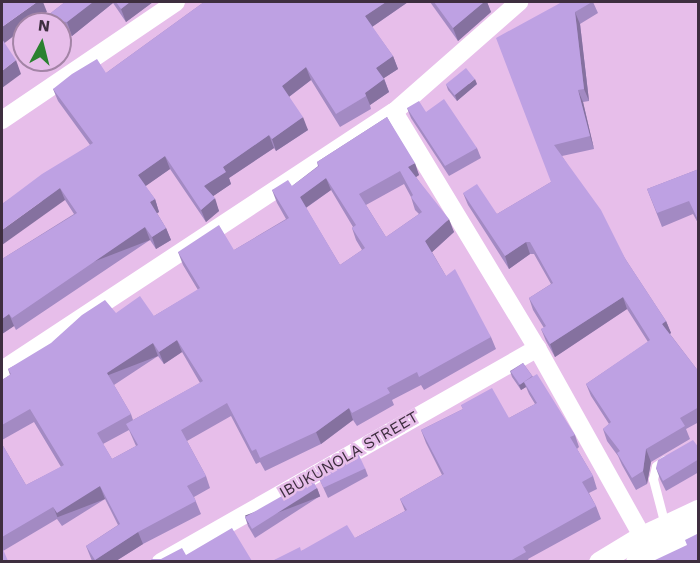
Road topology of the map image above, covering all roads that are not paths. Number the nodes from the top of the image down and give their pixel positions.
1 (176, 2) edge
2 (519, 2) edge
3 (394, 112) junction
4 (2, 120) edge
5 (537, 348) junction
6 (2, 370) edge
7 (676, 454) edge
8 (699, 510) edge
9 (665, 525) junction
10 (699, 529) edge
11 (642, 536) junction
12 (161, 561) edge
13 (599, 561) edge
14 (636, 561) edge

1 - 4 street
2 - 3 street
3 - 5 street
3 - 6 street
5 - 11 street
5 - 12 street, IBUKUNOLA STREET
7 - 9 lane
8 - 9 street
9 - 11 street
10 - 14 street
11 - 13 street

